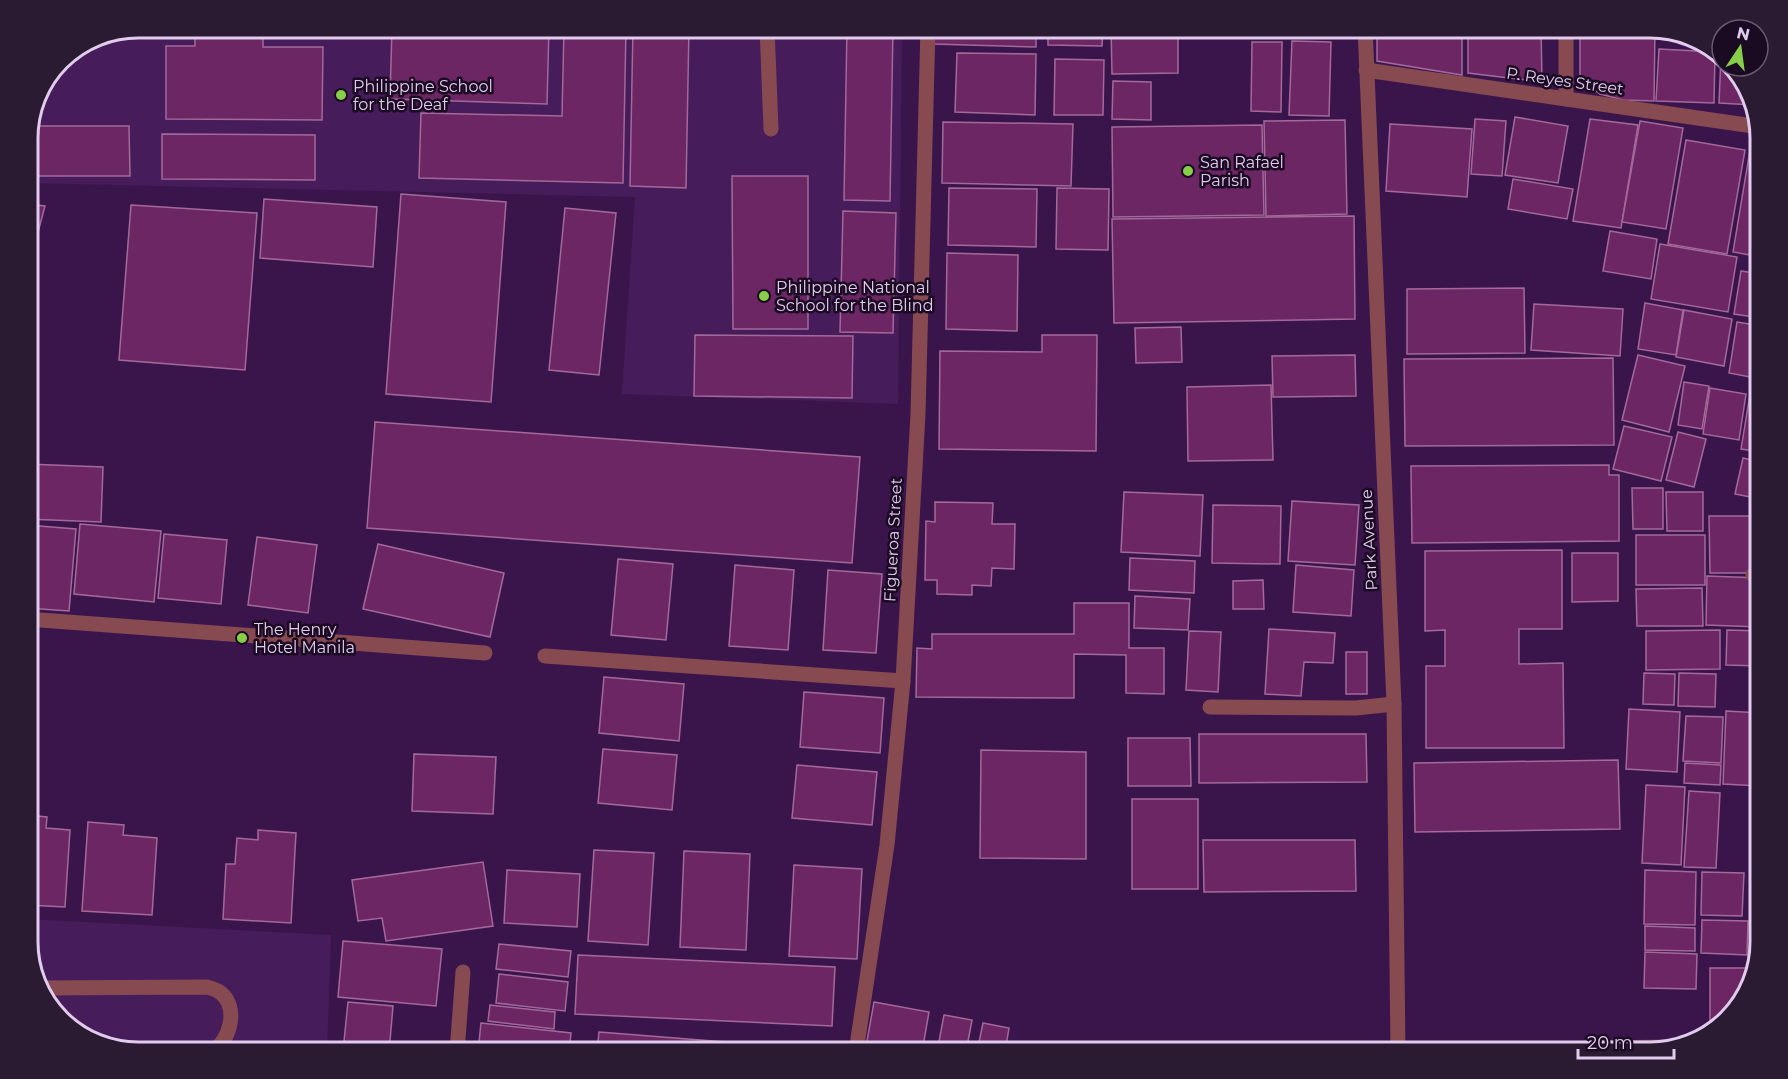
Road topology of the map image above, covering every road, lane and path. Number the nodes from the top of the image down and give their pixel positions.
1 (768, 38) edge
2 (928, 38) edge
3 (1365, 38) edge
4 (1566, 38) edge
5 (1365, 70) junction
6 (1566, 99) junction
7 (1750, 125) edge
8 (771, 129) dead end
9 (38, 620) edge
10 (485, 653) dead end
11 (545, 656) dead end
12 (903, 681) junction
13 (1394, 704) junction
14 (1210, 707) dead end
15 (463, 972) dead end
16 (49, 988) edge
17 (223, 1042) edge
18 (458, 1042) edge
19 (857, 1042) edge
20 (1398, 1042) edge

1 - 8 street
2 - 12 street, Figueroa Street
3 - 5 street, Park Avenue
4 - 6 street
5 - 6 street, P. Reyes Street
5 - 13 street, Park Avenue
6 - 7 street, P. Reyes Street
9 - 10 street
11 - 12 street
12 - 19 street, Figueroa Street
13 - 14 street
13 - 20 street, Park Avenue
15 - 18 street
16 - 17 street

